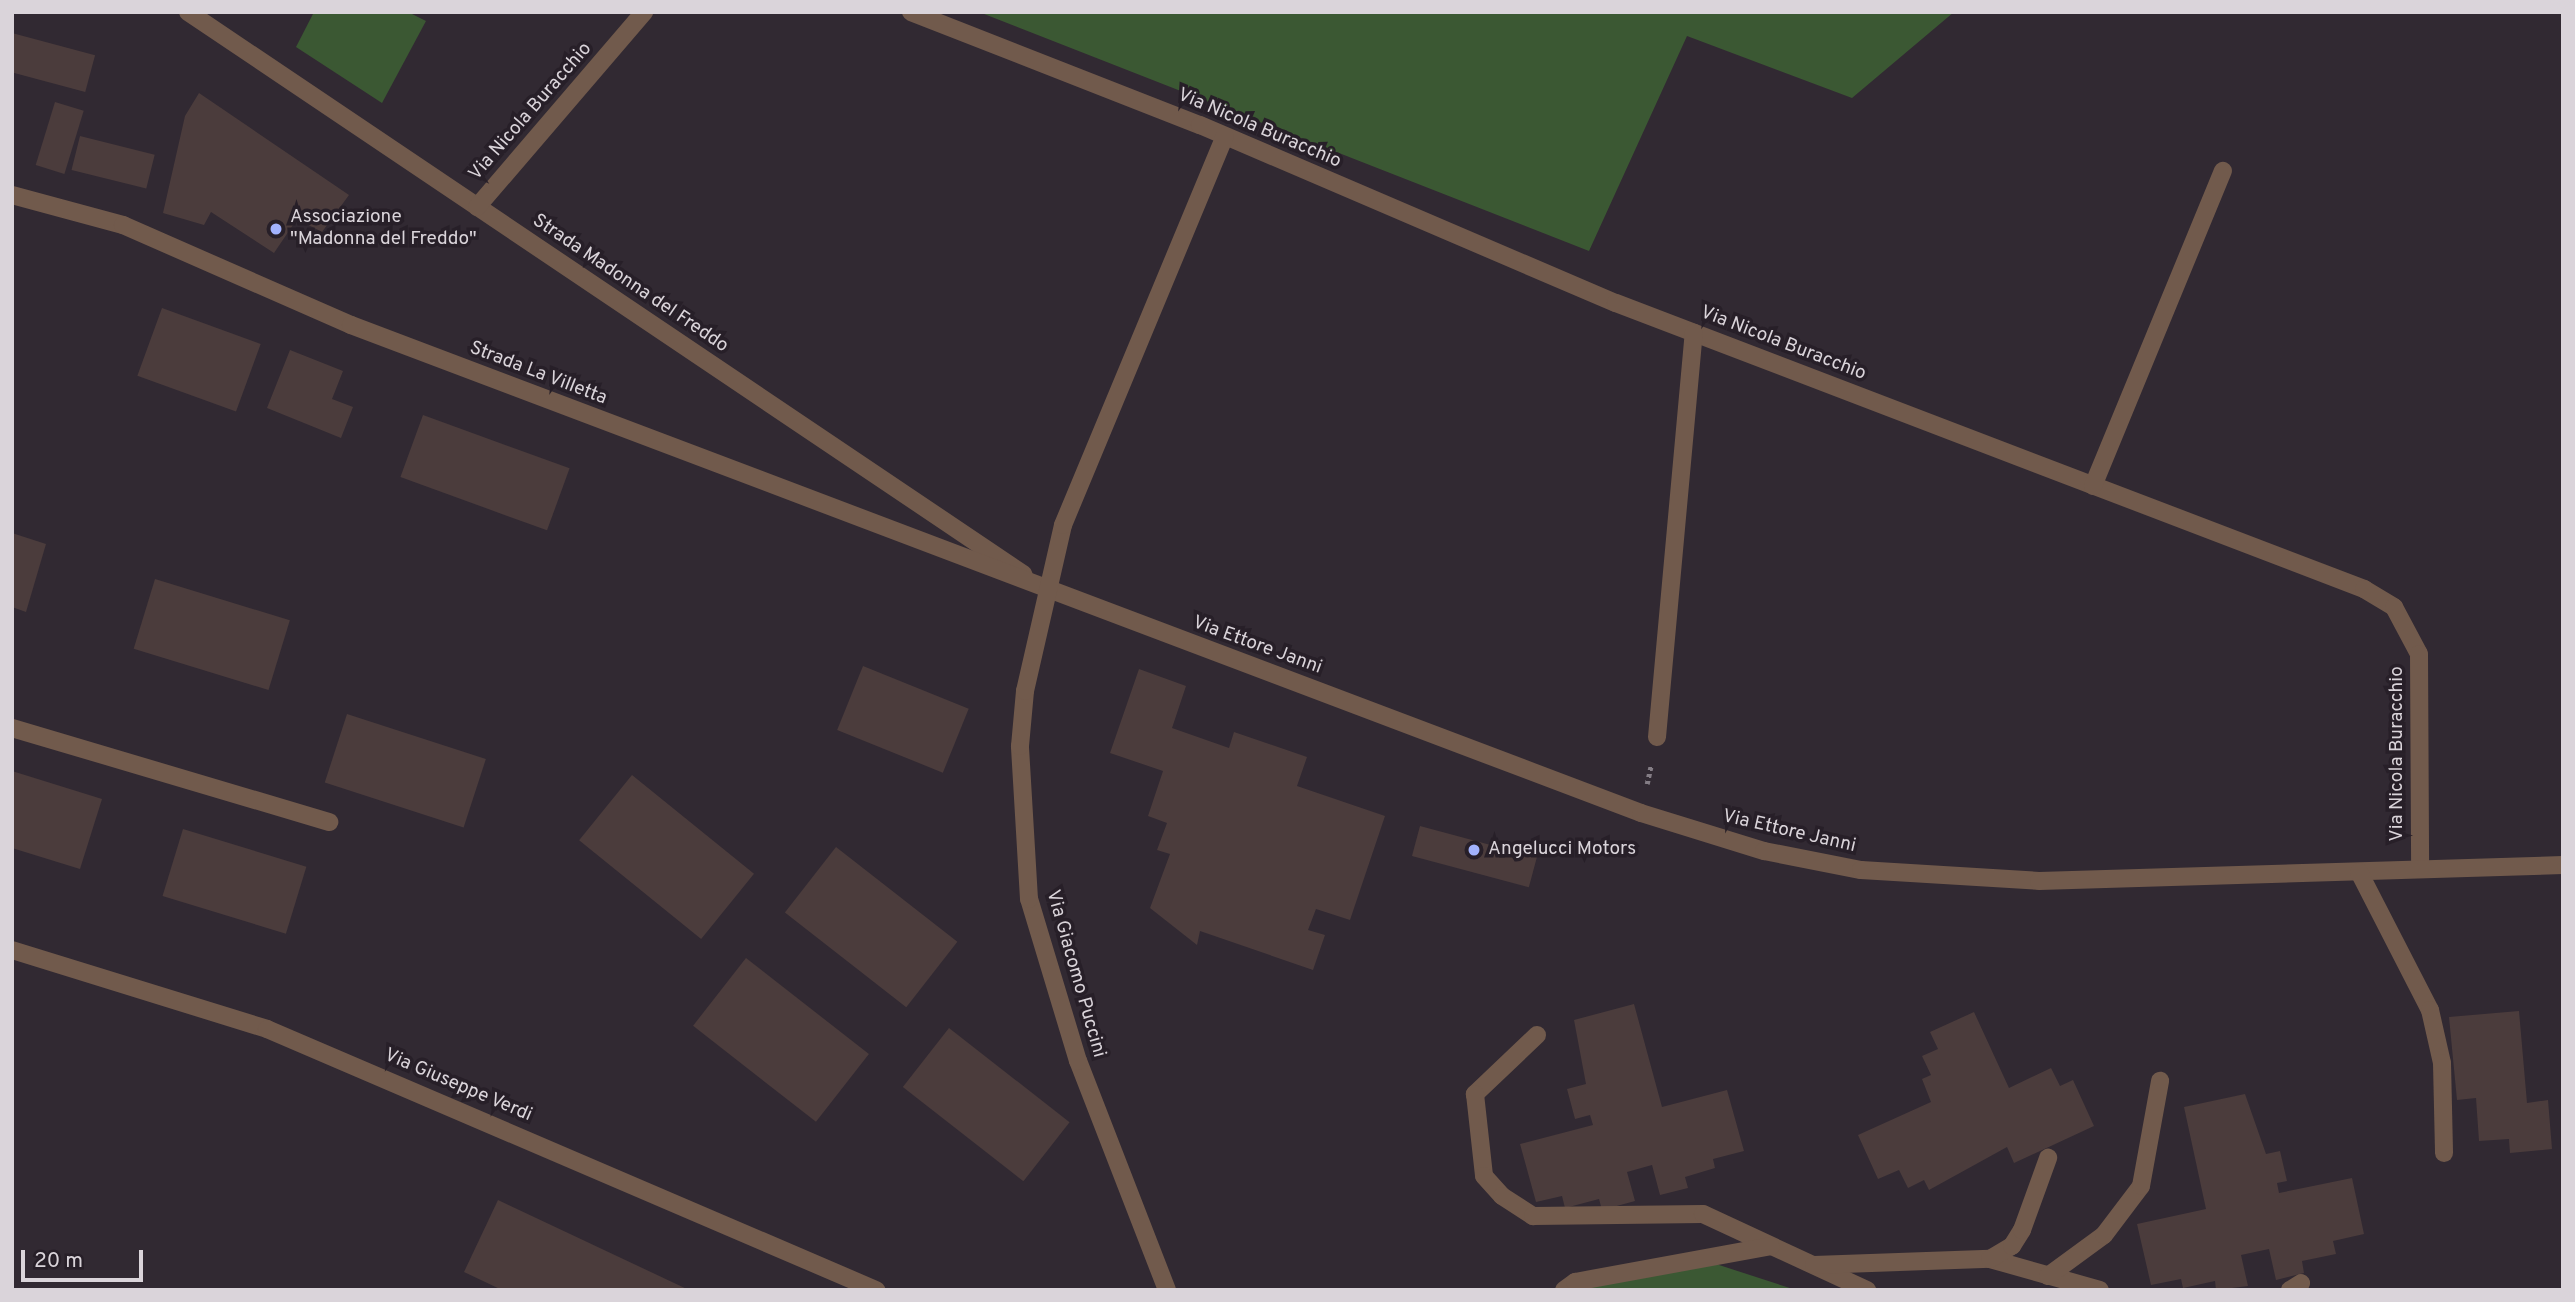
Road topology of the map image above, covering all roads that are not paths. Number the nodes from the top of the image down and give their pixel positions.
1 (188, 12) edge
2 (644, 12) edge
3 (911, 12) edge
4 (1225, 136) junction
5 (2223, 171) dead end
6 (12, 195) edge
7 (477, 207) junction
8 (1694, 333) junction
9 (2093, 486) junction
10 (1049, 591) junction
11 (12, 728) edge
12 (1657, 737) road end
13 (329, 822) dead end
14 (2563, 865) edge
15 (2420, 869) junction
16 (2359, 872) junction
17 (12, 950) edge
18 (1537, 1035) dead end
19 (2160, 1081) dead end
20 (2444, 1153) dead end
21 (2048, 1158) dead end
22 (1771, 1246) junction
23 (1990, 1259) junction
24 (1814, 1265) junction
25 (2048, 1276) junction
26 (1158, 1282) edge
27 (876, 1290) edge
28 (1167, 1290) edge
29 (1564, 1290) edge
30 (1867, 1290) edge
31 (2100, 1290) edge

1 - 7 street, Strada Madonna del Freddo
2 - 7 street, Via Nicola Buracchio
3 - 4 street, Via Nicola Buracchio
4 - 8 street, Via Nicola Buracchio
4 - 10 street, Via Giacomo Puccini
5 - 9 street
6 - 10 street, Strada La Villetta
7 - 10 street, Strada Madonna del Freddo
8 - 9 street, Via Nicola Buracchio
8 - 12 street
9 - 15 street, Via Nicola Buracchio
10 - 16 street, Via Ettore Janni
10 - 26 street, Via Giacomo Puccini
11 - 13 street
14 - 15 street, Via Ettore Janni
15 - 16 street, Via Ettore Janni
16 - 20 street
17 - 27 street, Via Giuseppe Verdi
18 - 22 street
19 - 25 street
21 - 23 street
22 - 24 street
22 - 29 street
23 - 24 street
23 - 25 street
24 - 30 street
25 - 31 street
26 - 28 street, Via Giacomo Puccini

